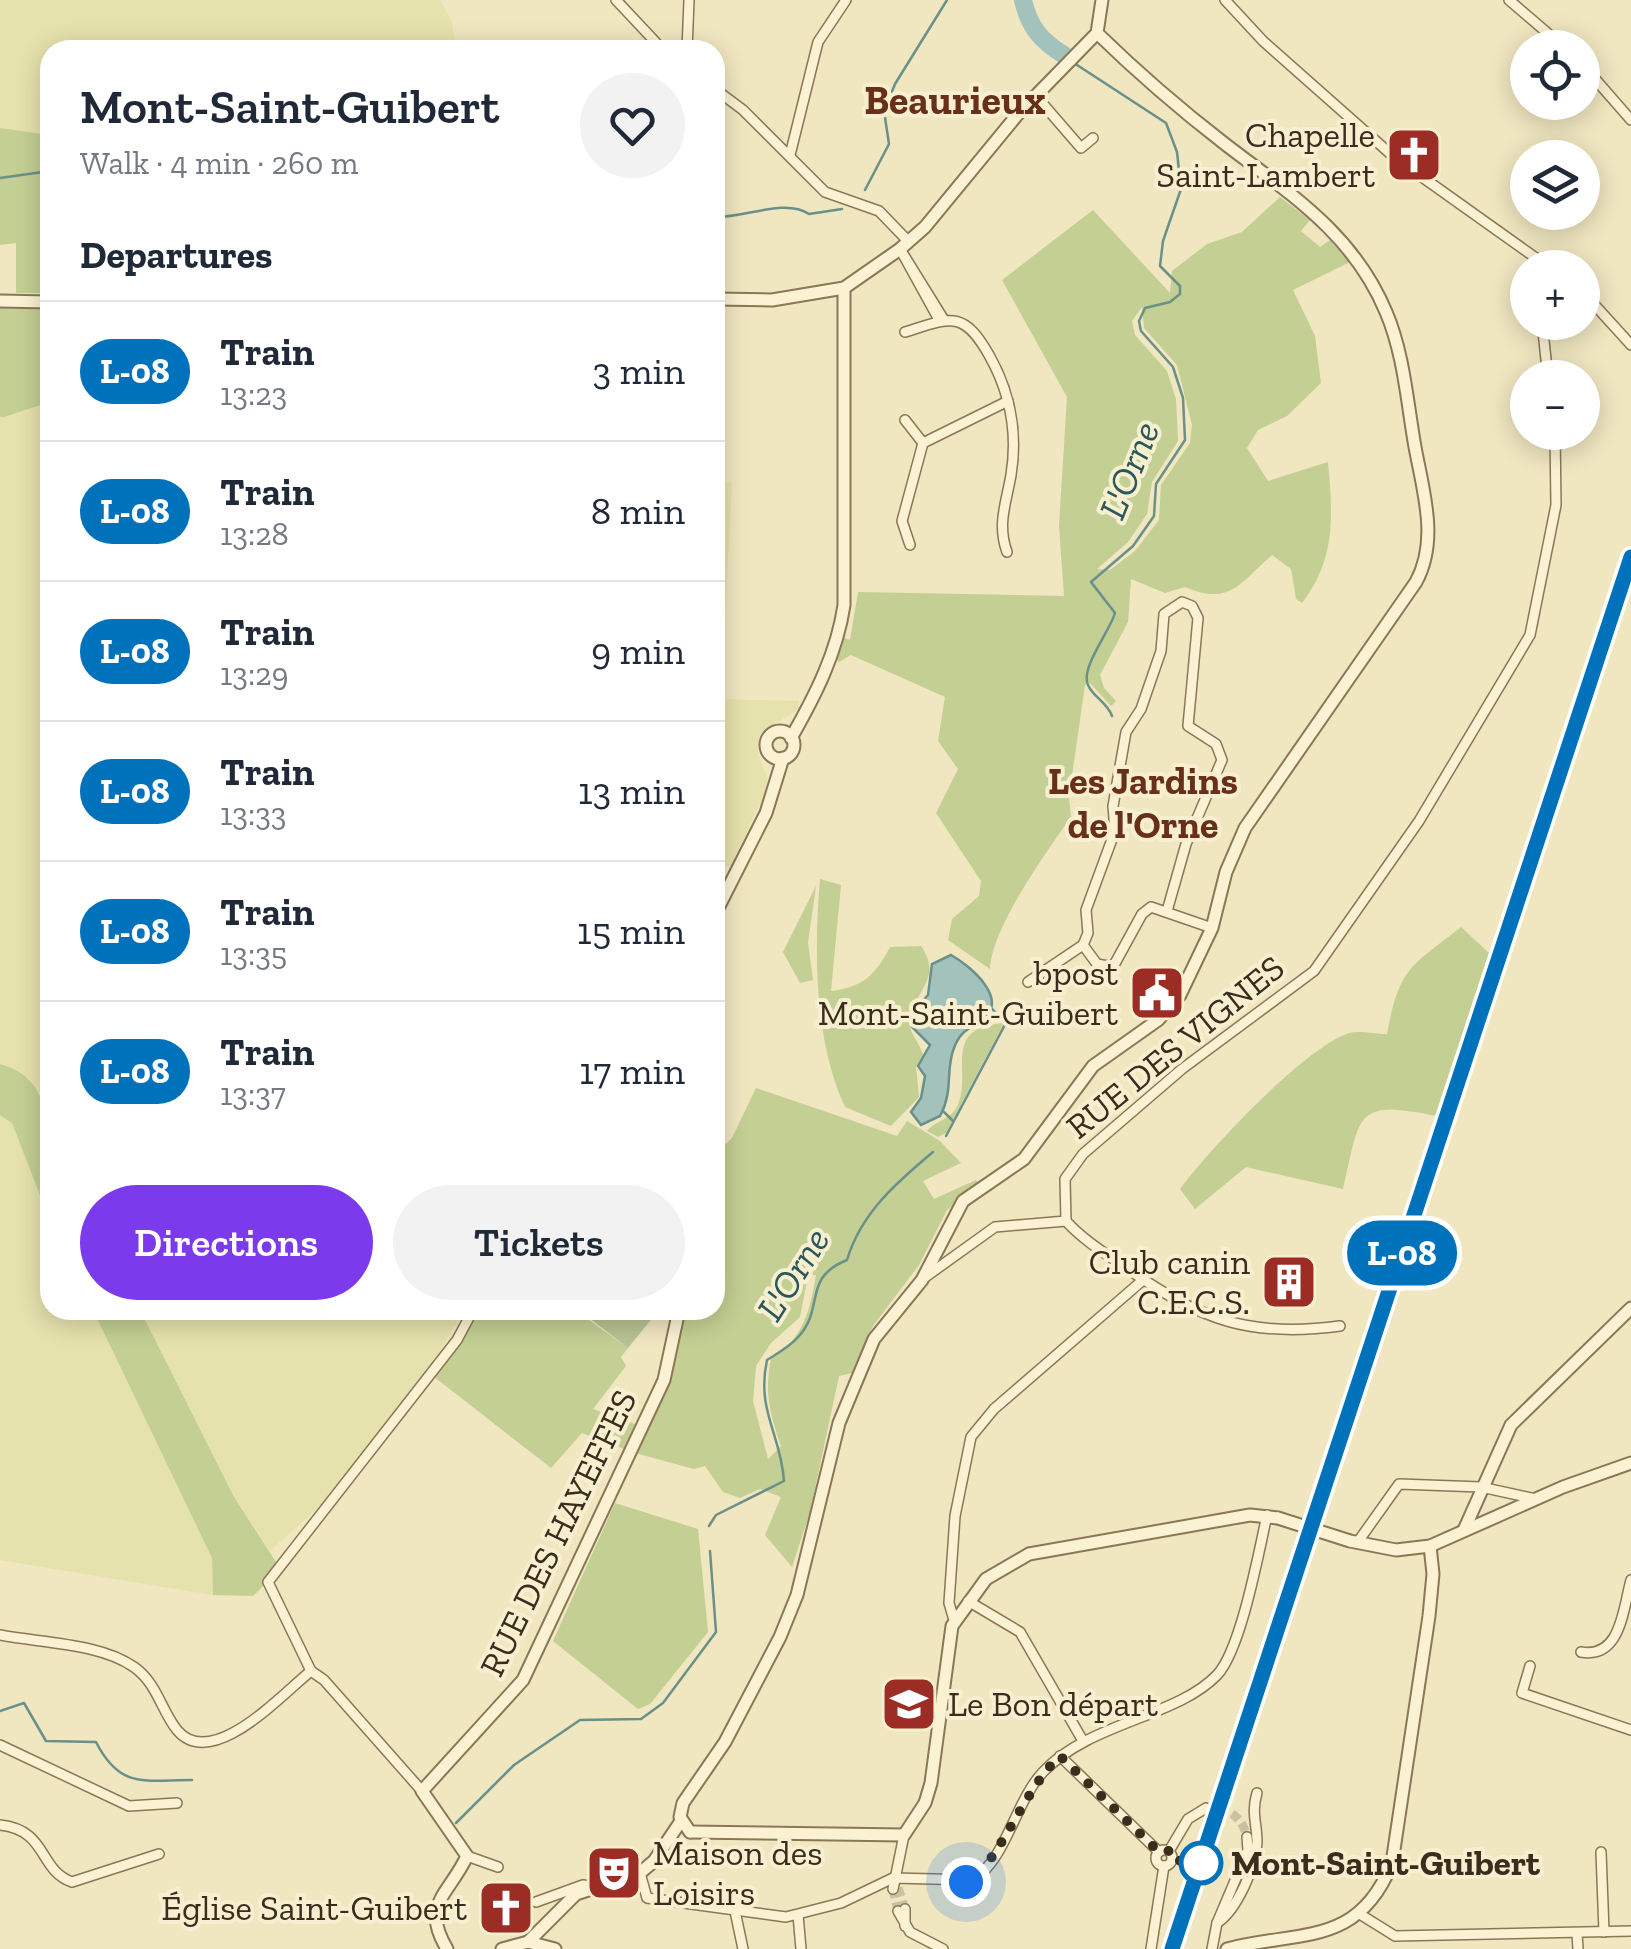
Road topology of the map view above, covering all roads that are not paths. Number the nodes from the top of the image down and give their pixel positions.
1 (616, 0) edge
2 (689, 0) edge
3 (846, 0) edge
4 (1102, 0) edge
5 (1225, 0) edge
6 (1509, 0) edge
7 (1544, 30) edge
8 (1097, 33) junction
9 (654, 40) edge
10 (687, 40) edge
11 (1600, 85) edge
12 (1036, 96) junction
13 (725, 98) edge
14 (1631, 120) edge
15 (1092, 138) dead end
16 (790, 155) junction
17 (904, 245) junction
18 (1524, 250) edge
19 (844, 288) junction
20 (725, 299) edge
21 (0, 301) edge
22 (40, 302) edge
23 (1600, 311) edge
24 (944, 320) junction
25 (905, 332) dead end
26 (1631, 345) edge
27 (1008, 401) junction
28 (905, 420) dead end
29 (923, 443) junction
30 (1554, 450) edge
31 (910, 545) dead end
32 (1008, 552) dead end
33 (787, 734) junction
34 (779, 758) junction
35 (725, 894) edge
36 (1167, 911) junction
37 (1212, 928) junction
38 (1083, 945) junction
39 (1028, 982) dead end
40 (1066, 1220) junction
41 (922, 1280) junction
42 (1143, 1280) junction
43 (1631, 1308) edge
44 (468, 1320) edge
45 (677, 1320) edge
46 (1340, 1326) dead end
47 (1631, 1463) edge
48 (1481, 1487) junction
49 (1536, 1499) junction
50 (1272, 1516) junction
51 (1464, 1530) junction
52 (1354, 1542) junction
53 (1430, 1546) junction
54 (1631, 1580) edge
55 (1629, 1593) edge
56 (968, 1600) junction
57 (954, 1620) junction
58 (0, 1635) edge
59 (1581, 1652) dead end
60 (1530, 1666) dead end
61 (311, 1671) junction
62 (1631, 1730) edge
63 (1084, 1741) junction
64 (0, 1745) edge
65 (1060, 1756) junction
66 (422, 1791) junction
67 (1258, 1793) dead end
68 (177, 1804) dead end
69 (1206, 1808) dead end
70 (681, 1821) junction
71 (0, 1824) edge
72 (690, 1832) junction
73 (904, 1835) junction
74 (1248, 1837) dead end
75 (664, 1847) junction
76 (1164, 1852) junction
77 (1601, 1852) dead end
78 (159, 1854) dead end
79 (467, 1856) junction
80 (498, 1867) dead end
81 (640, 1873) junction
82 (895, 1885) junction
83 (603, 1888) junction
84 (536, 1902) dead end
85 (901, 1910) tunnel mouth
86 (734, 1911) junction
87 (1358, 1914) junction
88 (798, 1915) junction
89 (1218, 1923) junction
90 (1631, 1931) edge
91 (1577, 1932) junction
92 (1604, 1932) junction
93 (1476, 1935) junction
94 (528, 1942) junction
95 (448, 1949) edge
96 (502, 1949) edge
97 (555, 1949) edge
98 (743, 1949) edge
99 (801, 1949) edge
100 (943, 1949) edge
101 (1151, 1949) edge
102 (1212, 1949) edge
103 (1227, 1949) edge
104 (1477, 1949) edge
105 (1578, 1949) edge

1 - 9 street
2 - 10 street
3 - 16 street
4 - 8 street
5 - 18 street
6 - 7 street
8 - 12 street
8 - 37 street
11 - 14 street
12 - 15 street
12 - 17 street
13 - 16 street
16 - 17 street
17 - 19 street
17 - 24 street
19 - 20 street
19 - 33 street
21 - 22 street
23 - 26 street
24 - 25 street
24 - 27 street
27 - 29 street
27 - 32 street
28 - 29 street
29 - 31 street
30 - 40 street, RUE DES VIGNES
33 - 34 street
33 - 34 street
34 - 35 street
36 - 37 street
36 - 38 street
36 - 38 street
37 - 41 street
38 - 39 street
40 - 41 street
40 - 42 street
41 - 70 street
42 - 46 street
42 - 57 street
43 - 48 street
44 - 61 street
45 - 66 street, RUE DES HAYEFFES
47 - 49 street
48 - 49 street
48 - 51 street
48 - 52 street
49 - 51 street
50 - 52 street, bridge
50 - 56 street
50 - 63 street
51 - 53 street
52 - 53 street
53 - 87 street
54 - 55 street
55 - 59 street
56 - 57 street
56 - 63 street
57 - 73 street
58 - 61 street
60 - 62 street
61 - 66 street
63 - 65 street
64 - 68 street
65 - 76 street
65 - 82 street
66 - 79 street
67 - 89 street
69 - 76 street
70 - 72 street
70 - 75 street
71 - 78 street
72 - 73 street
72 - 75 street
73 - 82 street
74 - 89 street
75 - 81 street
76 - 101 street
77 - 92 street
79 - 80 street
79 - 95 street
81 - 83 street
81 - 86 street
82 - 88 street
83 - 84 street
83 - 94 street
85 - 100 street
86 - 88 street
86 - 98 street
87 - 93 street
87 - 103 street
88 - 99 street
89 - 102 street
90 - 92 street
91 - 92 street
91 - 93 street
91 - 105 street
93 - 104 street
94 - 96 street
94 - 97 street

